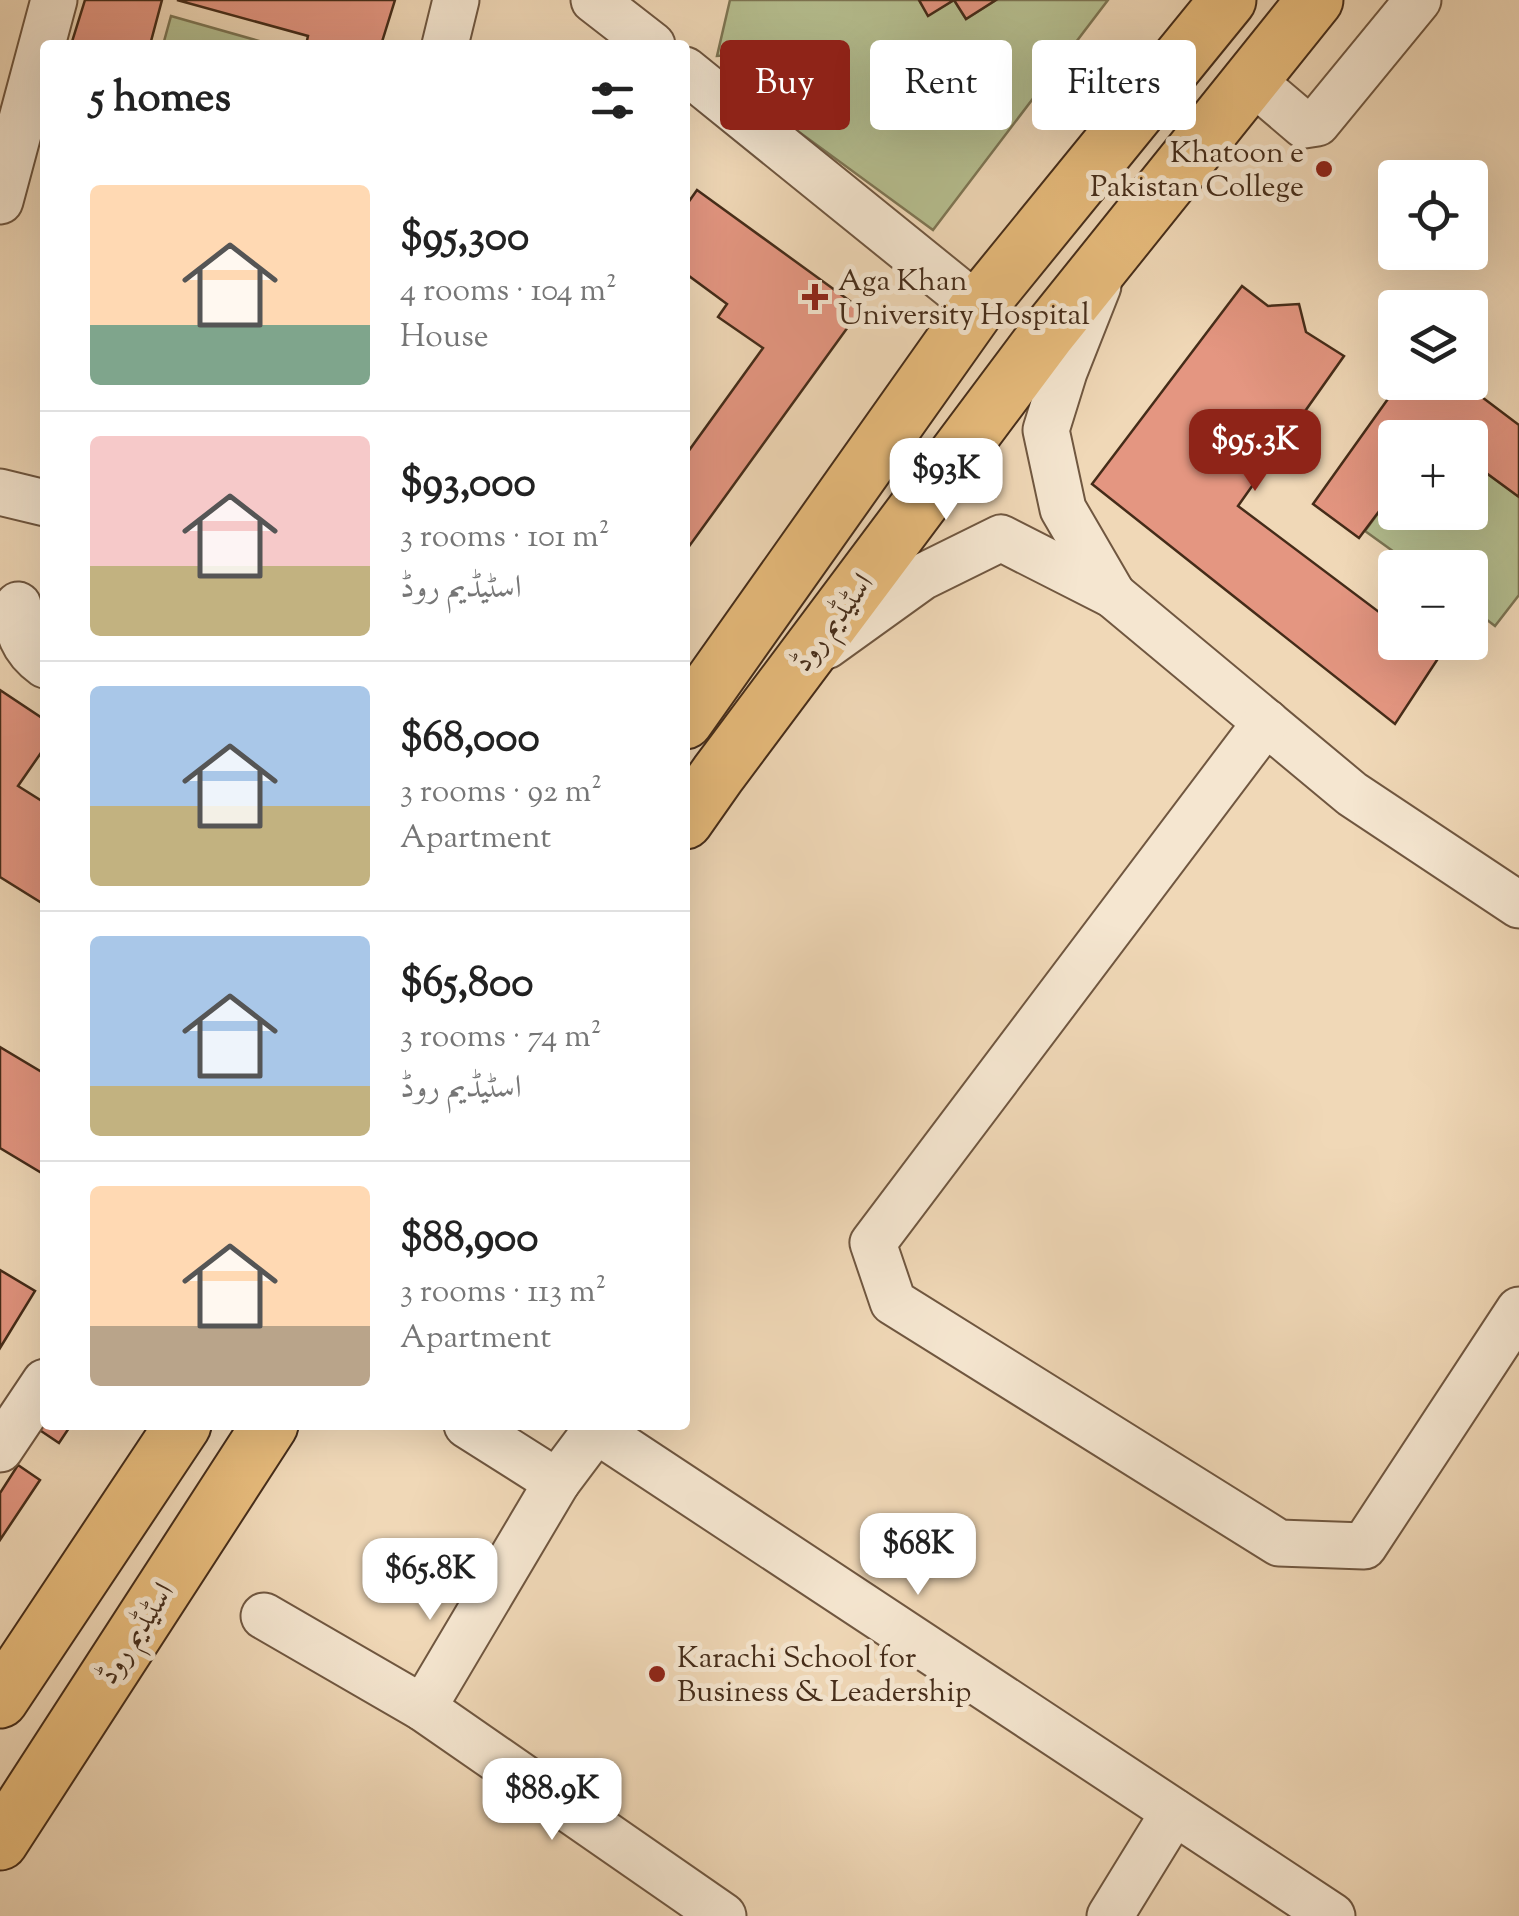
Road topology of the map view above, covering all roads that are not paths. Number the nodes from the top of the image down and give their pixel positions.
1 (54, 0) edge
2 (456, 0) edge
3 (594, 0) edge
4 (1228, 0) edge
5 (1315, 0) edge
6 (1418, 0) edge
7 (43, 40) edge
8 (446, 40) edge
9 (646, 40) edge
10 (40, 52) edge
11 (690, 76) edge
12 (1251, 80) junction
13 (0, 201) edge
14 (1111, 254) junction
15 (978, 306) junction
16 (0, 492) edge
17 (40, 501) edge
18 (1113, 595) junction
19 (21, 606) edge
20 (40, 661) edge
21 (800, 665) junction
22 (690, 714) edge
23 (1266, 722) junction
24 (690, 814) edge
25 (1519, 905) edge
26 (1519, 1310) edge
27 (40, 1389) edge
28 (180, 1430) edge
29 (267, 1430) edge
30 (475, 1430) edge
31 (0, 1449) edge
32 (556, 1482) junction
33 (264, 1616) dead end
34 (0, 1700) edge
35 (423, 1708) junction
36 (1174, 1812) junction
37 (0, 1842) edge
38 (722, 1916) edge
39 (1110, 1916) edge
40 (1332, 1916) edge

1 - 7 street
2 - 8 street
3 - 9 street
4 - 15 main road, اسٹیڈیم روڈ
5 - 12 main road, اسٹیڈیم روڈ
6 - 12 street
10 - 13 street
11 - 15 street
12 - 14 main road, اسٹیڈیم روڈ
14 - 18 street
14 - 21 main road, اسٹیڈیم روڈ
15 - 22 main road, اسٹیڈیم روڈ
16 - 17 street
18 - 21 street
18 - 23 street
19 - 20 street
21 - 24 main road, اسٹیڈیم روڈ
23 - 25 street
23 - 26 street
27 - 31 street
28 - 34 main road
29 - 37 main road, اسٹیڈیم روڈ
30 - 32 street
32 - 35 street
32 - 36 street
33 - 35 street
35 - 38 street
36 - 39 street
36 - 40 street

